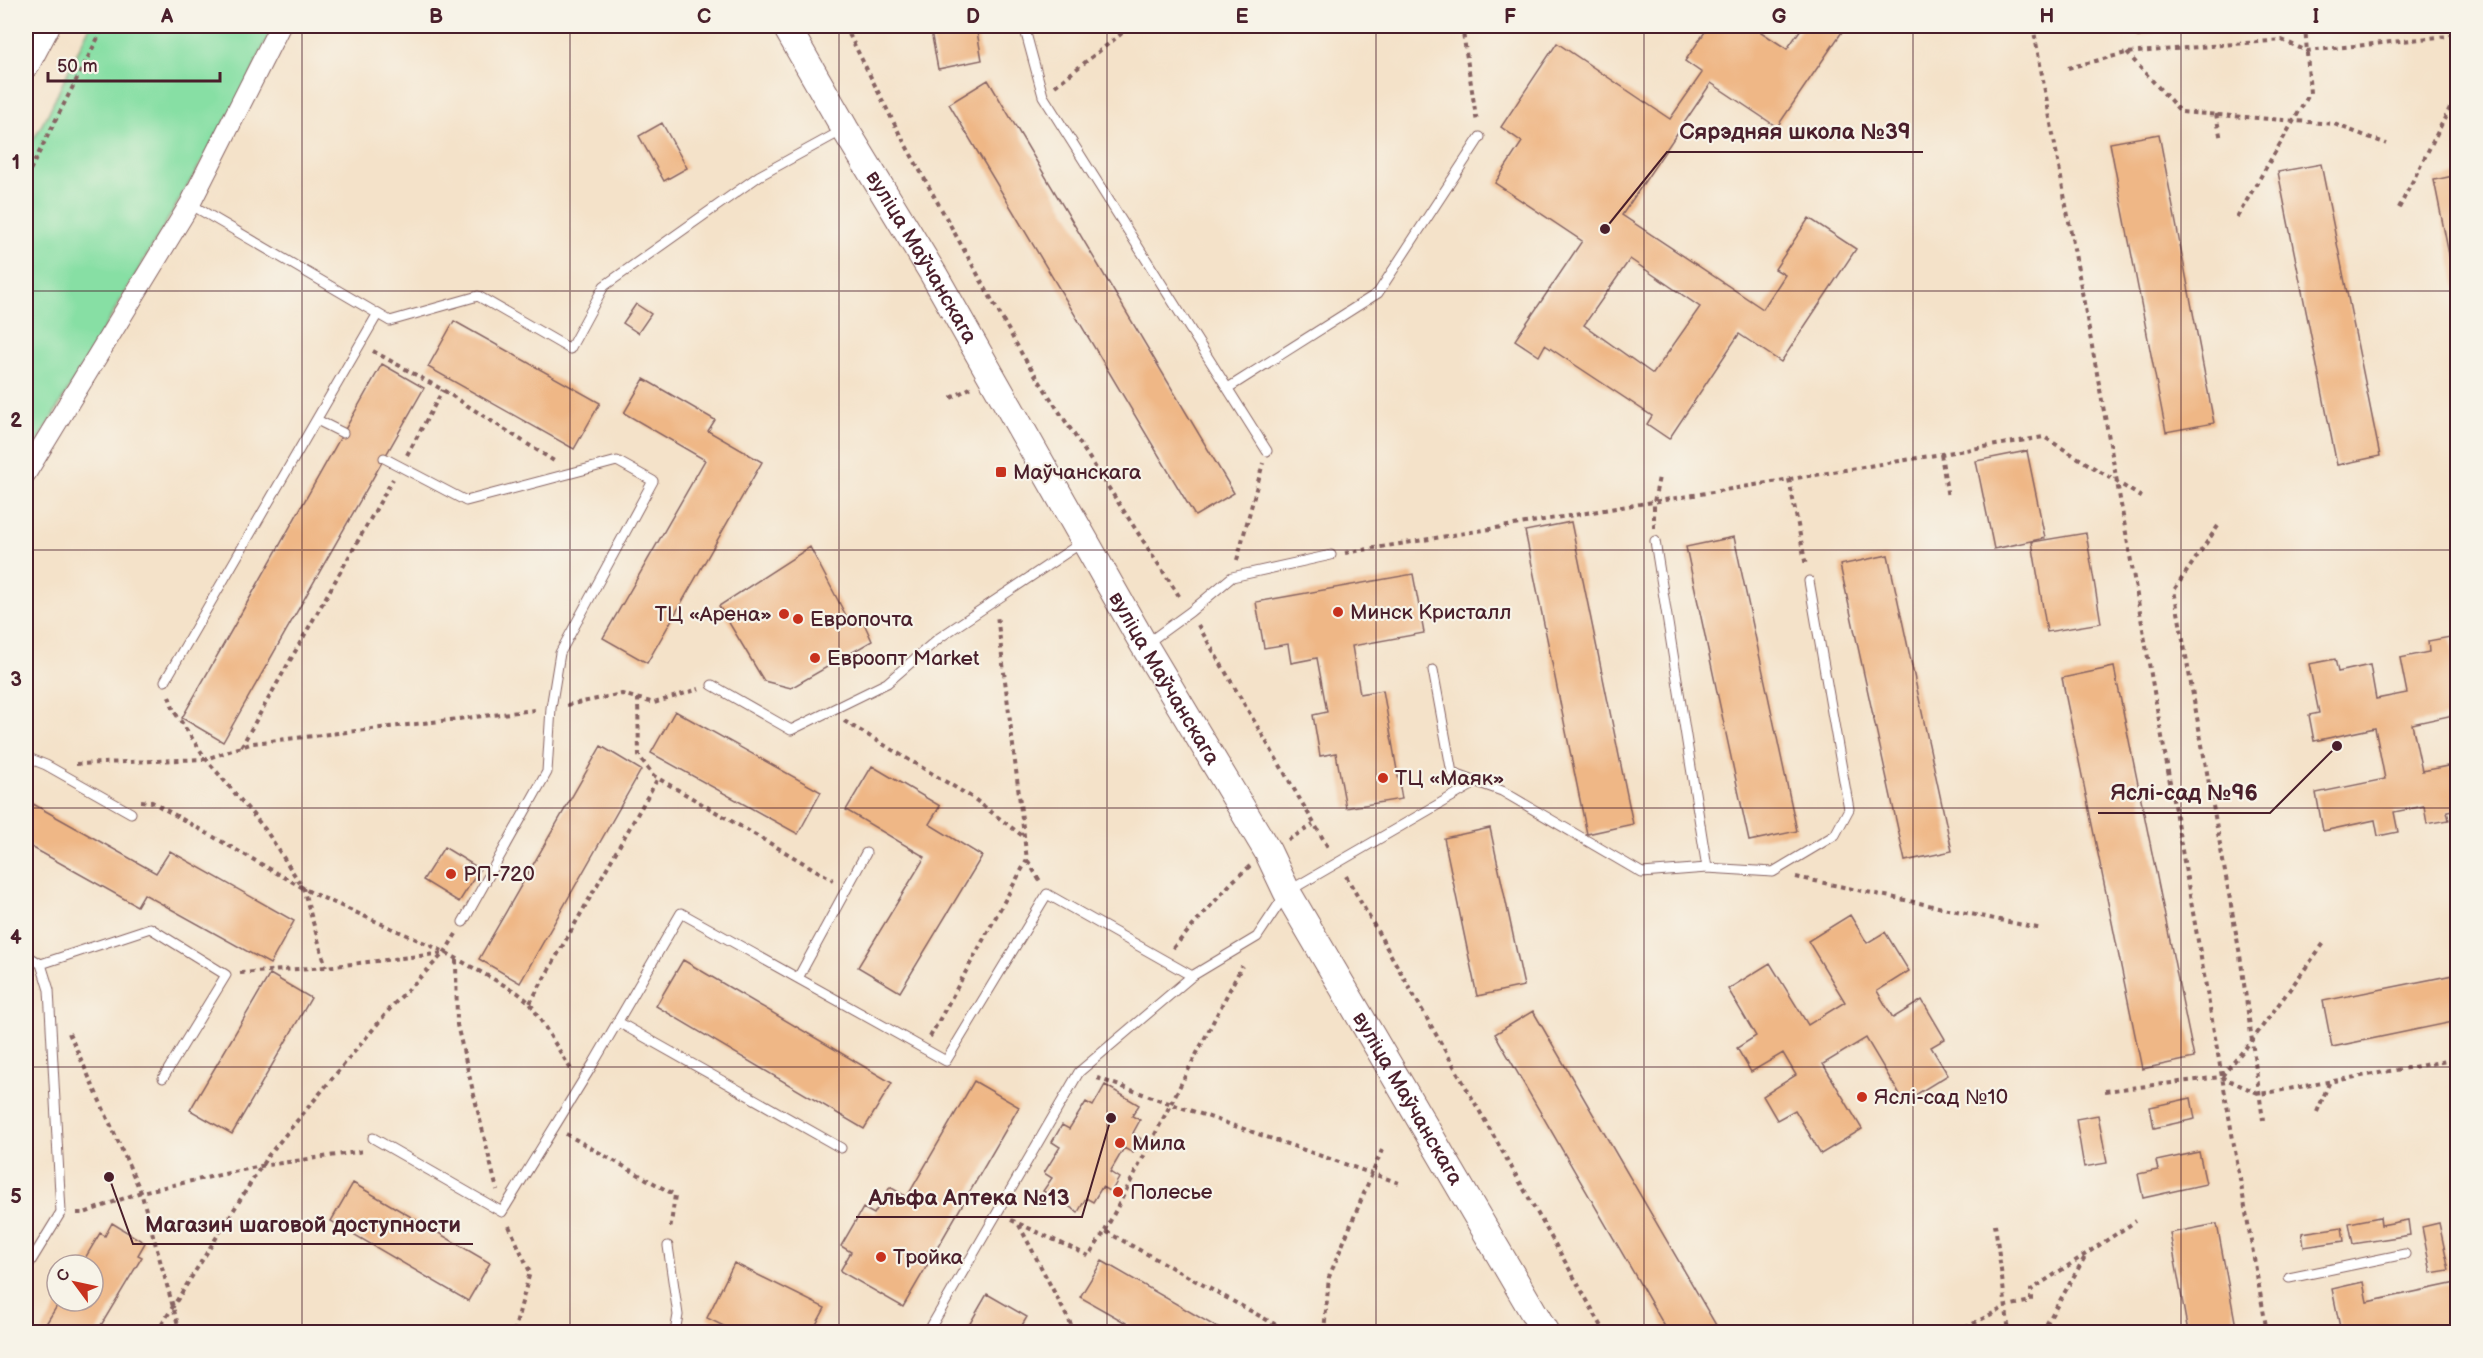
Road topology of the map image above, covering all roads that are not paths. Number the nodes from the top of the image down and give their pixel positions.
1 (46, 26) edge
2 (280, 26) edge
3 (786, 26) edge
4 (1024, 26) edge
5 (26, 64) edge
6 (845, 129) junction
7 (1480, 137) road end
8 (190, 204) junction
9 (377, 315) junction
10 (1228, 388) junction
11 (317, 420) junction
12 (343, 433) dead end
13 (1267, 451) road end
14 (384, 458) dead end
15 (26, 473) edge
16 (1086, 540) junction
17 (1655, 541) road end
18 (1331, 555) road end
19 (1809, 581) road end
20 (1144, 645) junction
21 (1433, 670) dead end
22 (165, 681) road end
23 (712, 685) road end
24 (26, 756) edge
25 (1477, 782) junction
26 (131, 813) dead end
27 (866, 853) dead end
28 (1707, 868) junction
29 (1287, 892) junction
30 (463, 922) road end
31 (26, 955) edge
32 (41, 964) junction
33 (1192, 976) junction
34 (798, 978) junction
35 (618, 1022) junction
36 (163, 1078) dead end
37 (373, 1138) road end
38 (841, 1148) dead end
39 (668, 1246) road end
40 (2405, 1254) dead end
41 (26, 1269) edge
42 (2289, 1278) dead end
43 (675, 1332) edge
44 (928, 1332) edge
45 (1545, 1332) edge

1 - 5 main road
2 - 8 street
3 - 6 main road, вуліца Маўчанскага
4 - 10 lane
6 - 9 lane
6 - 16 main road, вуліца Маўчанскага
7 - 10 lane
8 - 9 lane
8 - 15 street
9 - 11 lane
10 - 13 lane
11 - 12 lane
11 - 22 lane
14 - 30 lane
16 - 20 main road, вуліца Маўчанскага
16 - 23 lane
17 - 28 lane
18 - 20 lane
19 - 28 lane
20 - 29 main road, вуліца Маўчанскага
21 - 25 lane
24 - 26 lane
25 - 28 lane
25 - 29 lane
27 - 34 lane
29 - 33 lane
29 - 45 main road, вуліца Маўчанскага
31 - 32 lane
32 - 36 lane
32 - 41 lane
33 - 34 lane
33 - 44 lane
34 - 35 lane
35 - 37 lane
35 - 38 lane
39 - 43 lane
40 - 42 lane

